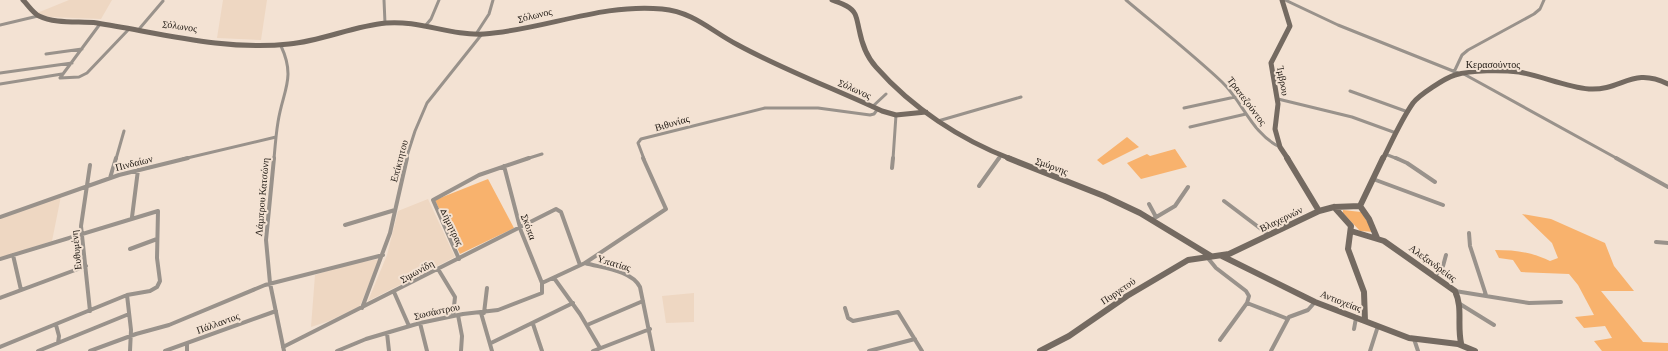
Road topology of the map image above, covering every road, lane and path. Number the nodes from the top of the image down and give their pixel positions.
1 (23, 0) edge
2 (384, 0) edge
3 (439, 0) edge
4 (493, 0) edge
5 (832, 0) edge
6 (1126, 0) edge
7 (1283, 0) edge
8 (1544, 0) edge
9 (164, 1) edge
10 (38, 16) junction
11 (83, 22) junction
12 (385, 23) junction
13 (100, 24) junction
14 (0, 25) edge
15 (426, 25) junction
16 (140, 28) junction
17 (129, 29) junction
18 (476, 34) junction
19 (482, 34) junction
20 (273, 45) junction
21 (281, 46) junction
22 (82, 49) junction
23 (46, 54) dead end
24 (72, 62) junction
25 (64, 64) junction
26 (68, 66) junction
27 (0, 73) edge
28 (1457, 73) junction
29 (62, 74) junction
30 (0, 84) edge
31 (1668, 84) edge
32 (1350, 91) dead end
33 (886, 94) dead end
34 (1021, 97) dead end
35 (1235, 97) junction
36 (1278, 99) junction
37 (875, 108) junction
38 (1184, 108) dead end
39 (926, 112) junction
40 (1408, 112) junction
41 (1246, 114) junction
42 (896, 115) junction
43 (938, 121) junction
44 (1190, 127) dead end
45 (124, 131) dead end
46 (1396, 133) junction
47 (276, 137) junction
48 (1280, 147) junction
49 (542, 154) dead end
50 (1385, 154) junction
51 (1001, 156) junction
52 (90, 165) dead end
53 (504, 166) junction
54 (892, 168) dead end
55 (138, 170) junction
56 (110, 178) junction
57 (1373, 179) junction
58 (1435, 182) dead end
59 (87, 186) junction
60 (978, 186) dead end
61 (1188, 187) dead end
62 (1668, 187) edge
63 (1224, 201) dead end
64 (1149, 204) dead end
65 (1443, 204) dead end
66 (1360, 206) junction
67 (1334, 208) junction
68 (395, 210) junction
69 (1319, 211) junction
70 (0, 217) edge
71 (132, 217) junction
72 (1155, 218) junction
73 (345, 225) dead end
74 (520, 228) junction
75 (1351, 231) junction
76 (81, 233) junction
77 (1469, 233) dead end
78 (1269, 235) junction
79 (1377, 238) junction
80 (157, 240) junction
81 (1656, 242) dead end
82 (1668, 243) edge
83 (130, 249) dead end
84 (13, 255) junction
85 (383, 255) junction
86 (1446, 255) dead end
87 (1209, 256) junction
88 (1222, 256) junction
89 (0, 259) edge
90 (459, 259) junction
91 (585, 263) junction
92 (580, 265) junction
93 (86, 266) junction
94 (438, 269) junction
95 (1435, 276) junction
96 (554, 278) junction
97 (270, 283) junction
98 (542, 283) junction
99 (487, 288) dead end
100 (21, 290) junction
101 (1455, 291) junction
102 (394, 292) junction
103 (542, 292) joint
104 (1486, 294) junction
105 (127, 295) junction
106 (0, 298) edge
107 (643, 301) junction
108 (1315, 302) junction
109 (1562, 302) dead end
110 (573, 303) junction
111 (1247, 303) junction
112 (1460, 304) junction
113 (362, 308) junction
114 (845, 308) dead end
115 (90, 311) junction
116 (276, 311) junction
117 (483, 313) junction
118 (129, 314) junction
119 (455, 316) junction
120 (1356, 318) junction
121 (1288, 319) junction
122 (1365, 321) junction
123 (420, 323) junction
124 (533, 324) junction
125 (56, 325) junction
126 (587, 325) junction
127 (1494, 325) dead end
128 (409, 326) junction
129 (1378, 326) junction
130 (650, 329) junction
131 (1354, 329) dead end
132 (387, 333) junction
133 (130, 335) junction
134 (914, 339) junction
135 (1220, 340) dead end
136 (1414, 340) junction
137 (58, 343) junction
138 (187, 343) junction
139 (491, 343) junction
140 (1460, 343) junction
141 (0, 347) edge
142 (600, 348) junction
143 (283, 349) edge
144 (1050, 349) edge
145 (38, 351) edge
146 (90, 351) edge
147 (130, 351) edge
148 (165, 351) edge
149 (188, 351) edge
150 (337, 351) edge
151 (389, 351) edge
152 (427, 351) edge
153 (461, 351) edge
154 (492, 351) edge
155 (542, 351) edge
156 (593, 351) edge
157 (653, 351) edge
158 (869, 351) edge
159 (922, 351) edge
160 (1040, 351) edge
161 (1271, 351) edge
162 (1370, 351) edge
163 (1418, 351) edge
164 (1475, 351) edge

1 - 10 street
2 - 12 street
3 - 15 street
4 - 18 street
5 - 39 street, Σμύρνης
6 - 35 street, Τραπεζούντος
7 - 28 street
7 - 36 street, Ίμβρου
8 - 28 street
9 - 16 street
10 - 11 street, Σόλωνος
10 - 14 street
11 - 13 street, Σόλωνος
11 - 16 street, Σόλωνος
12 - 15 street, Σόλωνος
12 - 21 street, Σόλωνος
13 - 17 street, Σόλωνος
13 - 22 street
15 - 18 street, Σόλωνος
16 - 20 street, Σόλωνος
17 - 20 street, Σόλωνος
17 - 29 street
18 - 19 street, Σόλωνος
19 - 37 street, Σόλωνος
19 - 68 street, Επίκτητου
20 - 21 street, Σόλωνος
21 - 47 street, Λάμπρου Κατσώνη
22 - 23 street
22 - 24 street
24 - 25 street
24 - 26 street
25 - 26 street
25 - 27 street
26 - 29 street
28 - 31 street, Κερασούντος
28 - 40 street, Κερασούντος
28 - 62 street
29 - 30 street
32 - 40 street
33 - 37 street
34 - 43 street
35 - 38 street
35 - 41 street, Τραπεζούντος
36 - 46 street
36 - 48 street, Ίμβρου
37 - 42 street, Σόλωνος
37 - 91 street, Βιθυνίας
39 - 42 street
39 - 43 street, Σμύρνης
40 - 46 street, Κερασούντος
41 - 44 street
41 - 48 street, Τραπεζούντος
42 - 54 street
43 - 51 street, Σμύρνης
45 - 56 street
46 - 50 street, Κερασούντος
47 - 55 street, Πινδαίων
47 - 97 street, Λάμπρου Κατσώνη
48 - 69 street, Τραπεζούντος
49 - 53 street
50 - 57 street, Κερασούντος
50 - 58 street
51 - 60 street
51 - 72 street, Σμύρνης
52 - 59 street, Ευθυμένη
53 - 74 street, Σκόπα
53 - 90 street, Δήμητρας
55 - 56 street, Πινδαίων
55 - 71 street
56 - 59 street, Πινδαίων
57 - 65 street
57 - 66 street, Κερασούντος
59 - 70 street, Πινδαίων
59 - 76 street, Ευθυμένη
61 - 72 street
63 - 78 street
64 - 72 street
66 - 67 street, Βλαχερνών
66 - 79 street
67 - 69 street, Βλαχερνών
67 - 75 street
68 - 73 street
68 - 85 street, Επίκτητου
69 - 78 street, Βλαχερνών
71 - 76 street
71 - 80 street
72 - 87 street, Σμύρνης
74 - 90 street, Σιμωνίδη
74 - 92 street, Σιμωνίδη
74 - 98 street, Σκόπα
75 - 79 street, Αλεξανδρείας
75 - 122 street
76 - 84 street
76 - 93 street, Ευθυμένη
77 - 104 street
78 - 88 street, Βλαχερνών
79 - 95 street, Αλεξανδρείας
80 - 83 street
80 - 105 street
81 - 82 street
84 - 89 street
84 - 100 street
85 - 97 street
85 - 113 street, Επίκτητου
86 - 95 street
87 - 88 street, Βλαχερνών
87 - 111 street
87 - 144 street, Πυργετού
88 - 108 street, Αντιοχείας
90 - 94 street, Σιμωνίδη
91 - 92 street, Υπατίας
91 - 107 street, Υπατίας
92 - 96 street, Υπατίας
93 - 100 street
93 - 115 street, Ευθυμένη
94 - 102 street, Σιμωνίδη
94 - 119 street
95 - 101 street, Αλεξανδρείας
96 - 98 street, Υπατίας
96 - 110 street
97 - 116 street, Λάμπρου Κατσώνη
97 - 133 street
98 - 103 street, Σκόπα
99 - 117 street
100 - 106 street
101 - 104 street
101 - 112 street, Αλεξανδρείας
102 - 113 street, Σιμωνίδη
102 - 128 street
103 - 117 street, Σωσάστρου
104 - 109 street
105 - 115 street
105 - 118 street
107 - 126 street
107 - 130 street, Υπατίας
108 - 120 street, Αντιοχείας
108 - 121 street
110 - 124 street
110 - 126 street
111 - 121 street
111 - 135 street
112 - 127 street
112 - 140 street, Αλεξανδρείας
113 - 143 street, Σιμωνίδη
114 - 134 street
115 - 125 street
116 - 138 street, Πάλλαντος
116 - 143 street, Λάμπρου Κατσώνη
117 - 119 street, Σωσάστρου
117 - 139 street
118 - 133 street
118 - 137 street
119 - 123 street, Σωσάστρου
119 - 153 street
120 - 122 street, Αντιοχείας
120 - 131 street
121 - 161 street
122 - 129 street, Αντιοχείας
123 - 128 street, Σωσάστρου
123 - 152 street
124 - 139 street
124 - 155 street
125 - 137 street
125 - 141 street
126 - 142 street
128 - 132 street, Σωσάστρου
129 - 136 street, Αντιοχείας
129 - 162 street
130 - 142 street
130 - 157 street, Υπατίας
132 - 150 street, Σωσάστρου
132 - 151 street
133 - 146 street
133 - 147 street
134 - 158 street
134 - 159 street
136 - 140 street, Αντιοχείας
136 - 163 street
137 - 145 street
138 - 148 street, Πάλλαντος
138 - 149 street
139 - 154 street
140 - 164 street
142 - 156 street
144 - 160 street, Πυργετού

